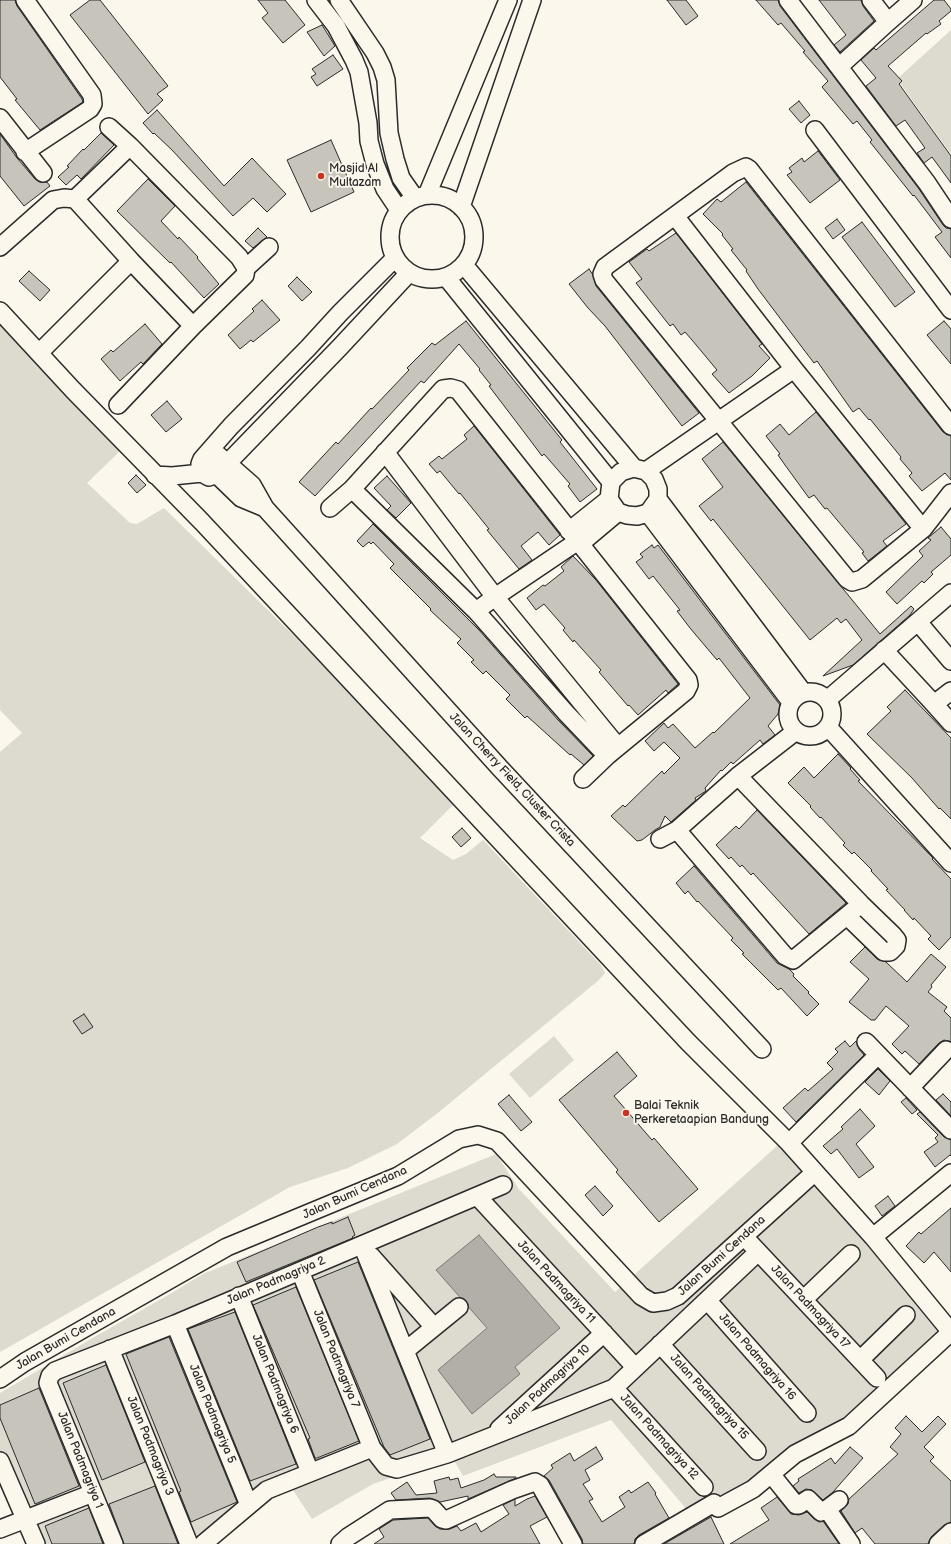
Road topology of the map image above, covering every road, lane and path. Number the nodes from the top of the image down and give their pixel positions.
1 (316, 0) edge
2 (339, 0) edge
3 (508, 0) edge
4 (532, 0) edge
5 (788, 0) edge
6 (872, 0) edge
7 (913, 0) edge
8 (32, 3) edge
9 (888, 22) junction
10 (840, 66) junction
11 (386, 80) junction
12 (362, 85) junction
13 (0, 118) edge
14 (109, 126) dead end
15 (815, 130) dead end
16 (130, 146) junction
17 (25, 152) junction
18 (43, 173) dead end
19 (421, 197) junction
20 (75, 199) junction
21 (461, 207) junction
22 (399, 210) junction
23 (675, 216) junction
24 (951, 218) edge
25 (0, 247) edge
26 (269, 247) dead end
27 (395, 258) junction
28 (131, 261) junction
29 (464, 265) junction
30 (246, 268) junction
31 (409, 273) junction
32 (446, 277) junction
33 (492, 298) junction
34 (951, 310) edge
35 (0, 311) edge
36 (474, 312) junction
37 (193, 326) junction
38 (39, 353) junction
39 (794, 368) junction
40 (118, 405) dead end
41 (720, 421) junction
42 (951, 426) edge
43 (385, 452) junction
44 (212, 464) junction
45 (640, 470) junction
46 (155, 475) junction
47 (352, 489) junction
48 (951, 493) edge
49 (613, 498) junction
50 (653, 506) junction
51 (330, 508) dead end
52 (923, 528) junction
53 (576, 539) junction
54 (951, 593) edge
55 (496, 597) junction
56 (476, 611) junction
57 (918, 622) junction
58 (884, 650) junction
59 (951, 661) edge
60 (951, 691) edge
61 (797, 697) junction
62 (827, 700) junction
63 (934, 704) junction
64 (951, 723) edge
65 (828, 727) junction
66 (796, 731) junction
67 (612, 752) junction
68 (738, 776) junction
69 (583, 779) dead end
70 (677, 830) junction
71 (660, 839) dead end
72 (951, 863) edge
73 (861, 904) junction
74 (847, 916) junction
75 (866, 1042) dead end
76 (762, 1049) dead end
77 (946, 1050) dead end
78 (878, 1055) junction
79 (910, 1088) junction
80 (951, 1130) edge
81 (789, 1143) junction
82 (815, 1172) junction
83 (951, 1173) edge
84 (503, 1185) dead end
85 (478, 1197) junction
86 (743, 1236) junction
87 (873, 1237) junction
88 (362, 1245) junction
89 (758, 1252) junction
90 (851, 1254) dead end
91 (300, 1271) junction
92 (239, 1296) junction
93 (804, 1299) junction
94 (708, 1300) junction
95 (459, 1307) dead end
96 (906, 1316) dead end
97 (175, 1324) junction
98 (434, 1327) junction
99 (951, 1332) edge
100 (604, 1333) junction
101 (660, 1344) junction
102 (110, 1349) junction
103 (405, 1351) junction
104 (860, 1360) junction
105 (636, 1367) junction
106 (50, 1376) joint
107 (877, 1378) dead end
108 (0, 1379) edge
109 (614, 1388) junction
110 (807, 1413) dead end
111 (492, 1436) junction
112 (372, 1448) junction
113 (757, 1451) dead end
114 (447, 1454) junction
115 (0, 1461) edge
116 (310, 1472) junction
117 (771, 1474) junction
118 (704, 1487) dead end
119 (93, 1493) junction
120 (249, 1505) junction
121 (25, 1519) junction
122 (4, 1527) edge
123 (951, 1532) edge
124 (36, 1544) edge
125 (114, 1544) edge
126 (189, 1544) edge
127 (203, 1544) edge
128 (340, 1544) edge
129 (573, 1544) edge
130 (644, 1544) edge
131 (851, 1544) edge
132 (938, 1544) edge

1 - 12 street
2 - 11 street
3 - 19 street
4 - 21 street
5 - 10 street
6 - 9 street
7 - 9 street
8 - 17 street
9 - 10 street
10 - 24 street
11 - 12 street
11 - 19 street
12 - 22 street
13 - 17 street
14 - 16 street
15 - 34 street
16 - 20 street
16 - 30 street
17 - 18 street
19 - 21 street
19 - 22 street
20 - 25 street
20 - 28 street
21 - 29 street
22 - 27 street
23 - 39 street
23 - 41 street
23 - 42 street
26 - 30 street
27 - 31 street
27 - 44 street
28 - 37 street
28 - 38 street
29 - 32 street
29 - 33 street
30 - 37 street
31 - 32 street
31 - 44 street
32 - 36 street
33 - 36 street
33 - 45 street
35 - 38 street
36 - 49 street
37 - 40 street
38 - 46 street
39 - 41 street
39 - 52 street
41 - 45 street
41 - 52 street
43 - 47 street
43 - 53 street
43 - 55 street
44 - 46 street
44 - 76 street, Jalan Cherry Field, Cluster Crista
45 - 49 street
45 - 50 street
46 - 81 street
47 - 51 street
47 - 56 street
48 - 52 street
49 - 50 street
49 - 53 street
50 - 61 street
53 - 55 street
53 - 67 street
54 - 57 street
55 - 56 street
55 - 67 street
56 - 67 street
57 - 58 street
57 - 59 street
58 - 62 street
58 - 63 street
60 - 63 street
61 - 62 street
61 - 66 street
62 - 65 street
63 - 64 street
65 - 66 street
65 - 72 street
66 - 68 street
67 - 69 street
68 - 70 street
68 - 73 street
70 - 71 street
70 - 74 street
73 - 74 street
73 - 74 street
75 - 78 street
77 - 79 street
78 - 79 street
78 - 81 street
79 - 80 street
81 - 82 street
82 - 86 street, Jalan Bumi Cendana
82 - 87 street
83 - 87 street
84 - 85 street, Jalan Padmagriya 2
85 - 88 street, Jalan Padmagriya 2
85 - 100 street, Jalan Padmagriya 11
86 - 89 street, Jalan Padmagriya 17
86 - 108 street, Jalan Bumi Cendana
87 - 99 street
88 - 91 street, Jalan Padmagriya 2
88 - 98 street
88 - 103 street
89 - 93 street, Jalan Padmagriya 17
89 - 94 street
90 - 93 street
91 - 92 street, Jalan Padmagriya 2
91 - 112 street, Jalan Padmagriya 7
92 - 97 street, Jalan Padmagriya 2
92 - 116 street, Jalan Padmagriya 6
93 - 104 street, Jalan Padmagriya 17
94 - 101 street
94 - 110 street, Jalan Padmagriya 16
95 - 98 street
96 - 104 street
97 - 102 street, Jalan Padmagriya 2
97 - 120 street, Jalan Padmagriya 5
98 - 103 street
99 - 117 street
100 - 105 street, Jalan Padmagriya 11
100 - 111 street, Jalan Padmagriya 10
101 - 105 street
101 - 113 street, Jalan Padmagriya 15
102 - 106 street, Jalan Padmagriya 2
102 - 126 street, Jalan Padmagriya 3
103 - 114 street
104 - 107 street, Jalan Padmagriya 17
105 - 109 street
106 - 119 street, Jalan Padmagriya 1
109 - 111 street, Jalan Padmagriya 10
109 - 118 street, Jalan Padmagriya 12
111 - 114 street, Jalan Padmagriya 10
112 - 114 street, Jalan Padmagriya 10
112 - 116 street
115 - 121 street
116 - 120 street
117 - 130 street
117 - 131 street
119 - 121 street
119 - 125 street, Jalan Padmagriya 1
120 - 127 street
121 - 122 street
121 - 124 street
123 - 132 street
128 - 129 street

